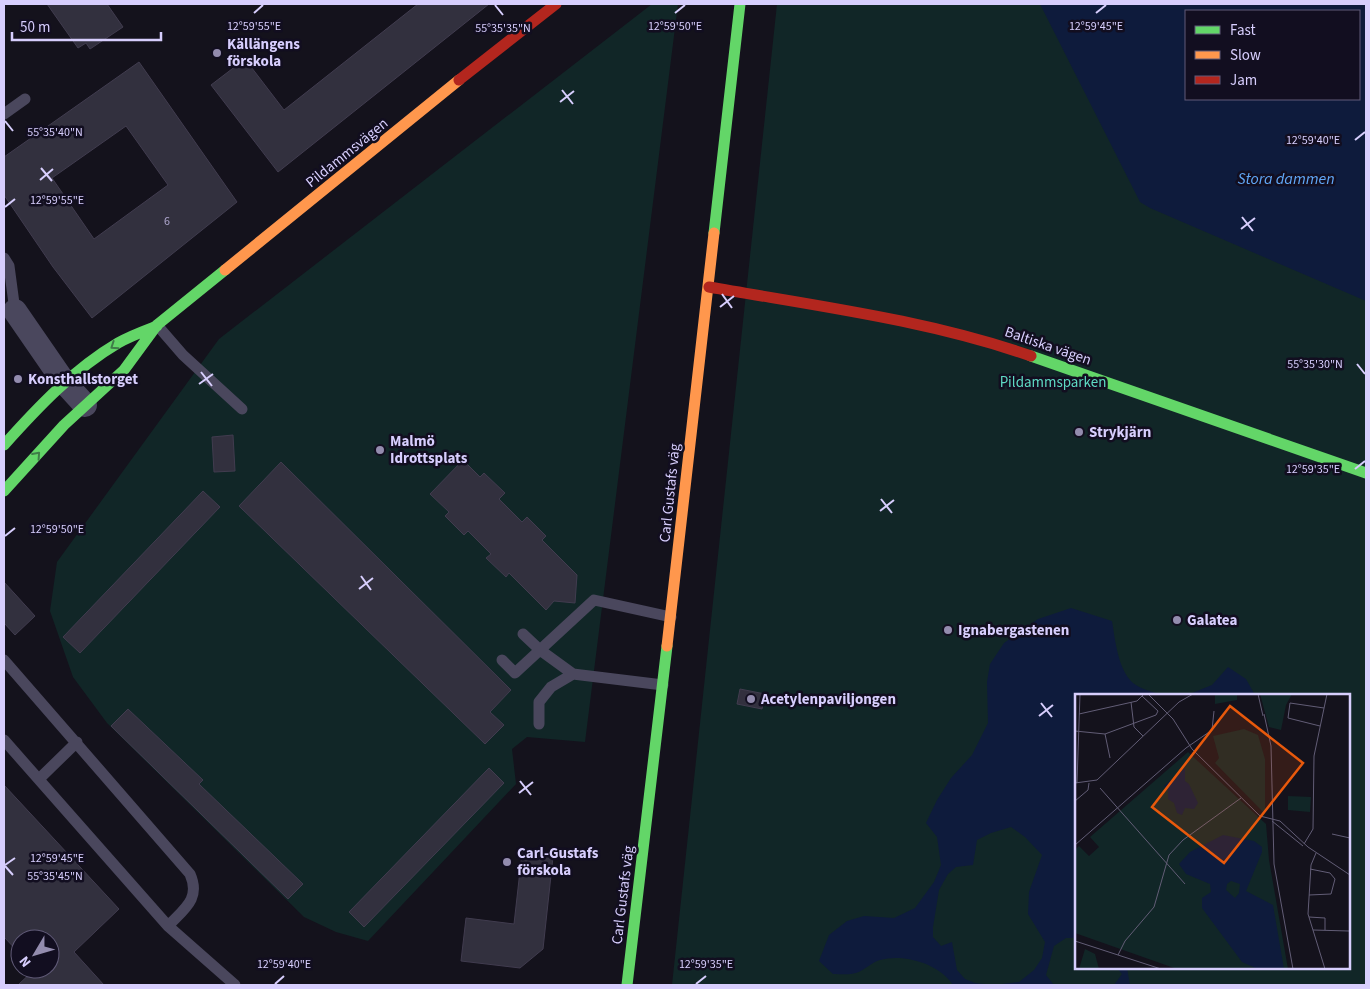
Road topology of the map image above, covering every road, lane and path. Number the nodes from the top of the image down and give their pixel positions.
1 (740, 4) edge
2 (543, 8) edge
3 (25, 99) dead end
4 (4, 114) edge
5 (4, 258) edge
6 (709, 287) junction
7 (8, 303) edge
8 (157, 325) junction
9 (64, 382) junction
10 (84, 405) junction
11 (242, 410) dead end
12 (4, 445) edge
13 (1366, 473) edge
14 (4, 491) edge
15 (672, 617) junction
16 (523, 634) dead end
17 (540, 650) junction
18 (4, 660) edge
19 (502, 660) dead end
20 (573, 674) junction
21 (663, 685) junction
22 (539, 724) dead end
23 (4, 740) edge
24 (77, 742) junction
25 (39, 779) junction
26 (168, 926) junction
27 (235, 985) edge
28 (627, 985) edge

1 - 6 street, Carl Gustafs väg
2 - 8 street, Pildammsvägen
3 - 4 lane
5 - 7 lane
6 - 13 street, Baltiska vägen
6 - 15 street, Carl Gustafs väg
7 - 9 street
8 -> 9 street, Pildammsvägen
8 - 10 street, Pildammsvägen
8 - 11 lane
9 - 10 street
9 - 12 street, Pildammsvägen
14 -> 10 street, Pildammsvägen
15 - 17 lane
15 - 21 street, Carl Gustafs väg
16 - 17 lane
17 - 19 lane
17 - 20 lane
18 - 24 lane
20 - 21 lane
20 - 22 lane
21 - 28 street, Carl Gustafs väg
23 - 25 lane
24 - 25 lane
24 - 26 lane
25 - 26 lane
26 - 27 lane

